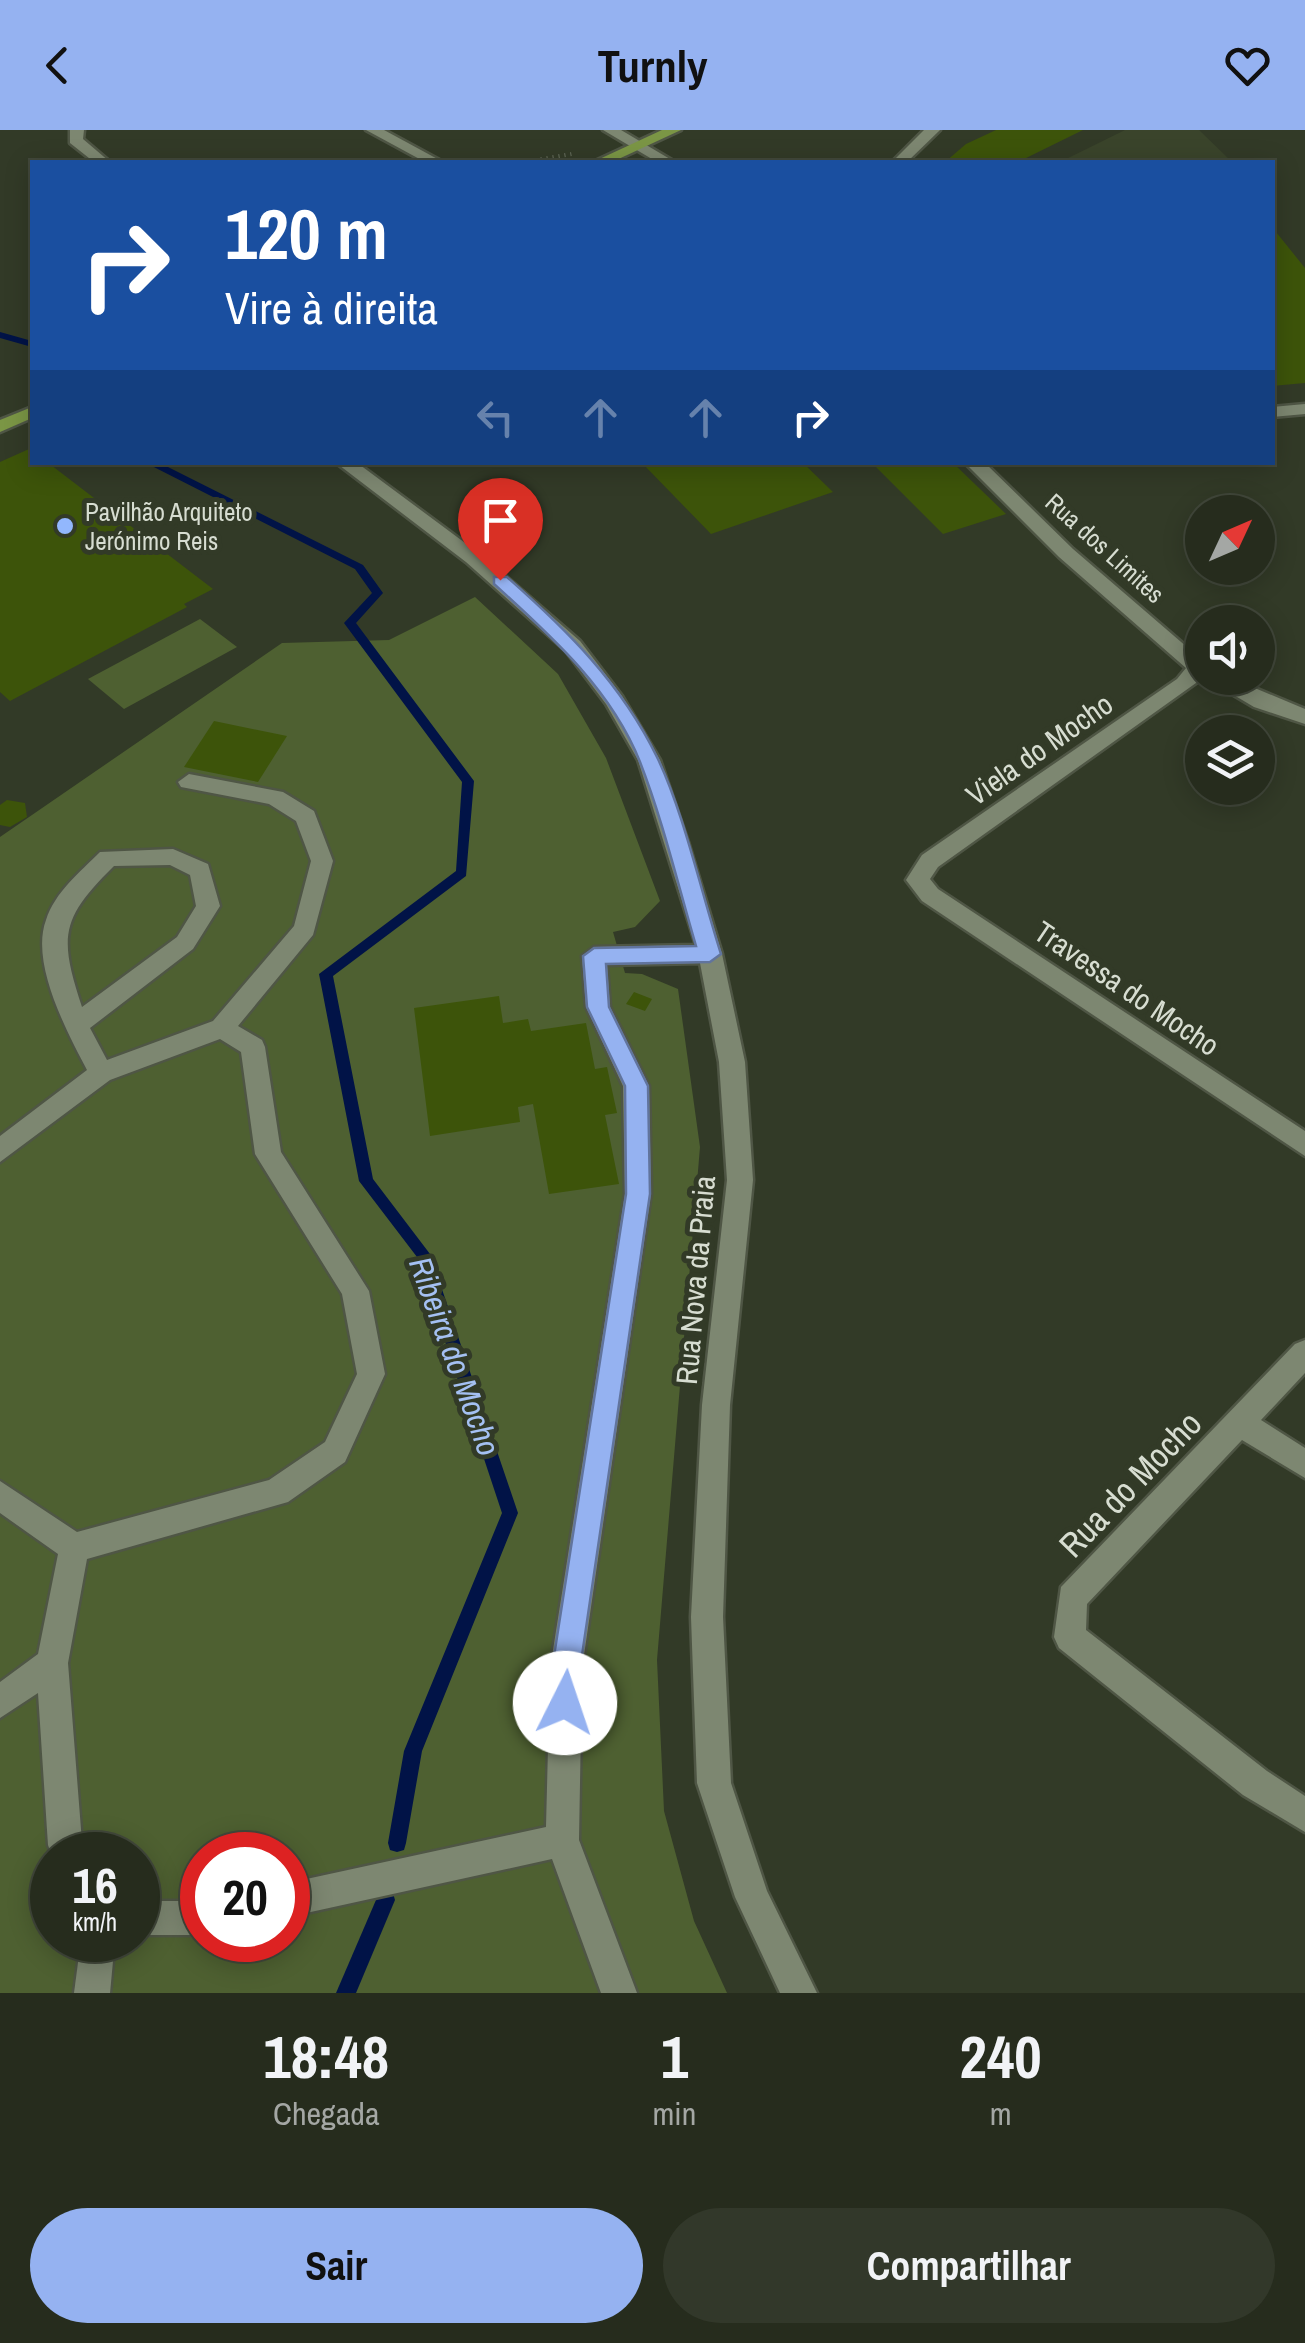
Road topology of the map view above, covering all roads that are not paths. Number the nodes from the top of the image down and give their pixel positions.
1 (76, 130) edge
2 (373, 130) edge
3 (610, 130) edge
4 (674, 130) edge
5 (933, 130) edge
6 (638, 146) junction
7 (99, 160) edge
8 (431, 160) edge
9 (606, 160) edge
10 (662, 160) edge
11 (902, 160) edge
12 (1305, 409) edge
13 (1275, 412) edge
14 (30, 413) edge
15 (0, 426) edge
16 (348, 465) edge
17 (976, 465) edge
18 (1185, 655) edge
19 (1185, 683) edge
20 (1248, 695) edge
21 (1305, 717) edge
22 (189, 782) dead end
23 (916, 880) joint
24 (710, 954) junction
25 (76, 1024) junction
26 (222, 1028) junction
27 (101, 1073) junction
28 (1305, 1145) edge
29 (0, 1150) edge
30 (1305, 1352) edge
31 (1241, 1423) junction
32 (1305, 1464) edge
33 (0, 1495) edge
34 (74, 1548) junction
35 (52, 1663) junction
36 (0, 1702) edge
37 (1305, 1816) edge
38 (64, 1832) edge
39 (562, 1840) junction
40 (310, 1895) edge
41 (96, 1962) edge
42 (92, 1993) edge
43 (618, 1993) edge
44 (799, 1993) edge

1 - 7 street
2 - 8 street
3 - 6 street
4 - 6 main road
5 - 11 street
6 - 9 main road
6 - 10 street
12 - 13 street
14 - 15 main road
16 - 24 street, Rua Nova da Praia
17 - 18 street, Rua dos Limites
19 - 23 street, Viela do Mocho
20 - 21 street, Rua dos Limites
22 - 26 street
23 - 28 street, Travessa do Mocho
24 - 39 street
24 - 44 street, Rua Nova da Praia
25 - 25 street
25 - 27 street
26 - 27 street
26 - 34 street
27 - 29 street
30 - 31 street, Rua do Mocho
31 - 32 street
31 - 37 street, Rua do Mocho
33 - 34 street
34 - 35 street
35 - 36 street
35 - 38 street
39 - 40 street
39 - 43 street
41 - 42 street

